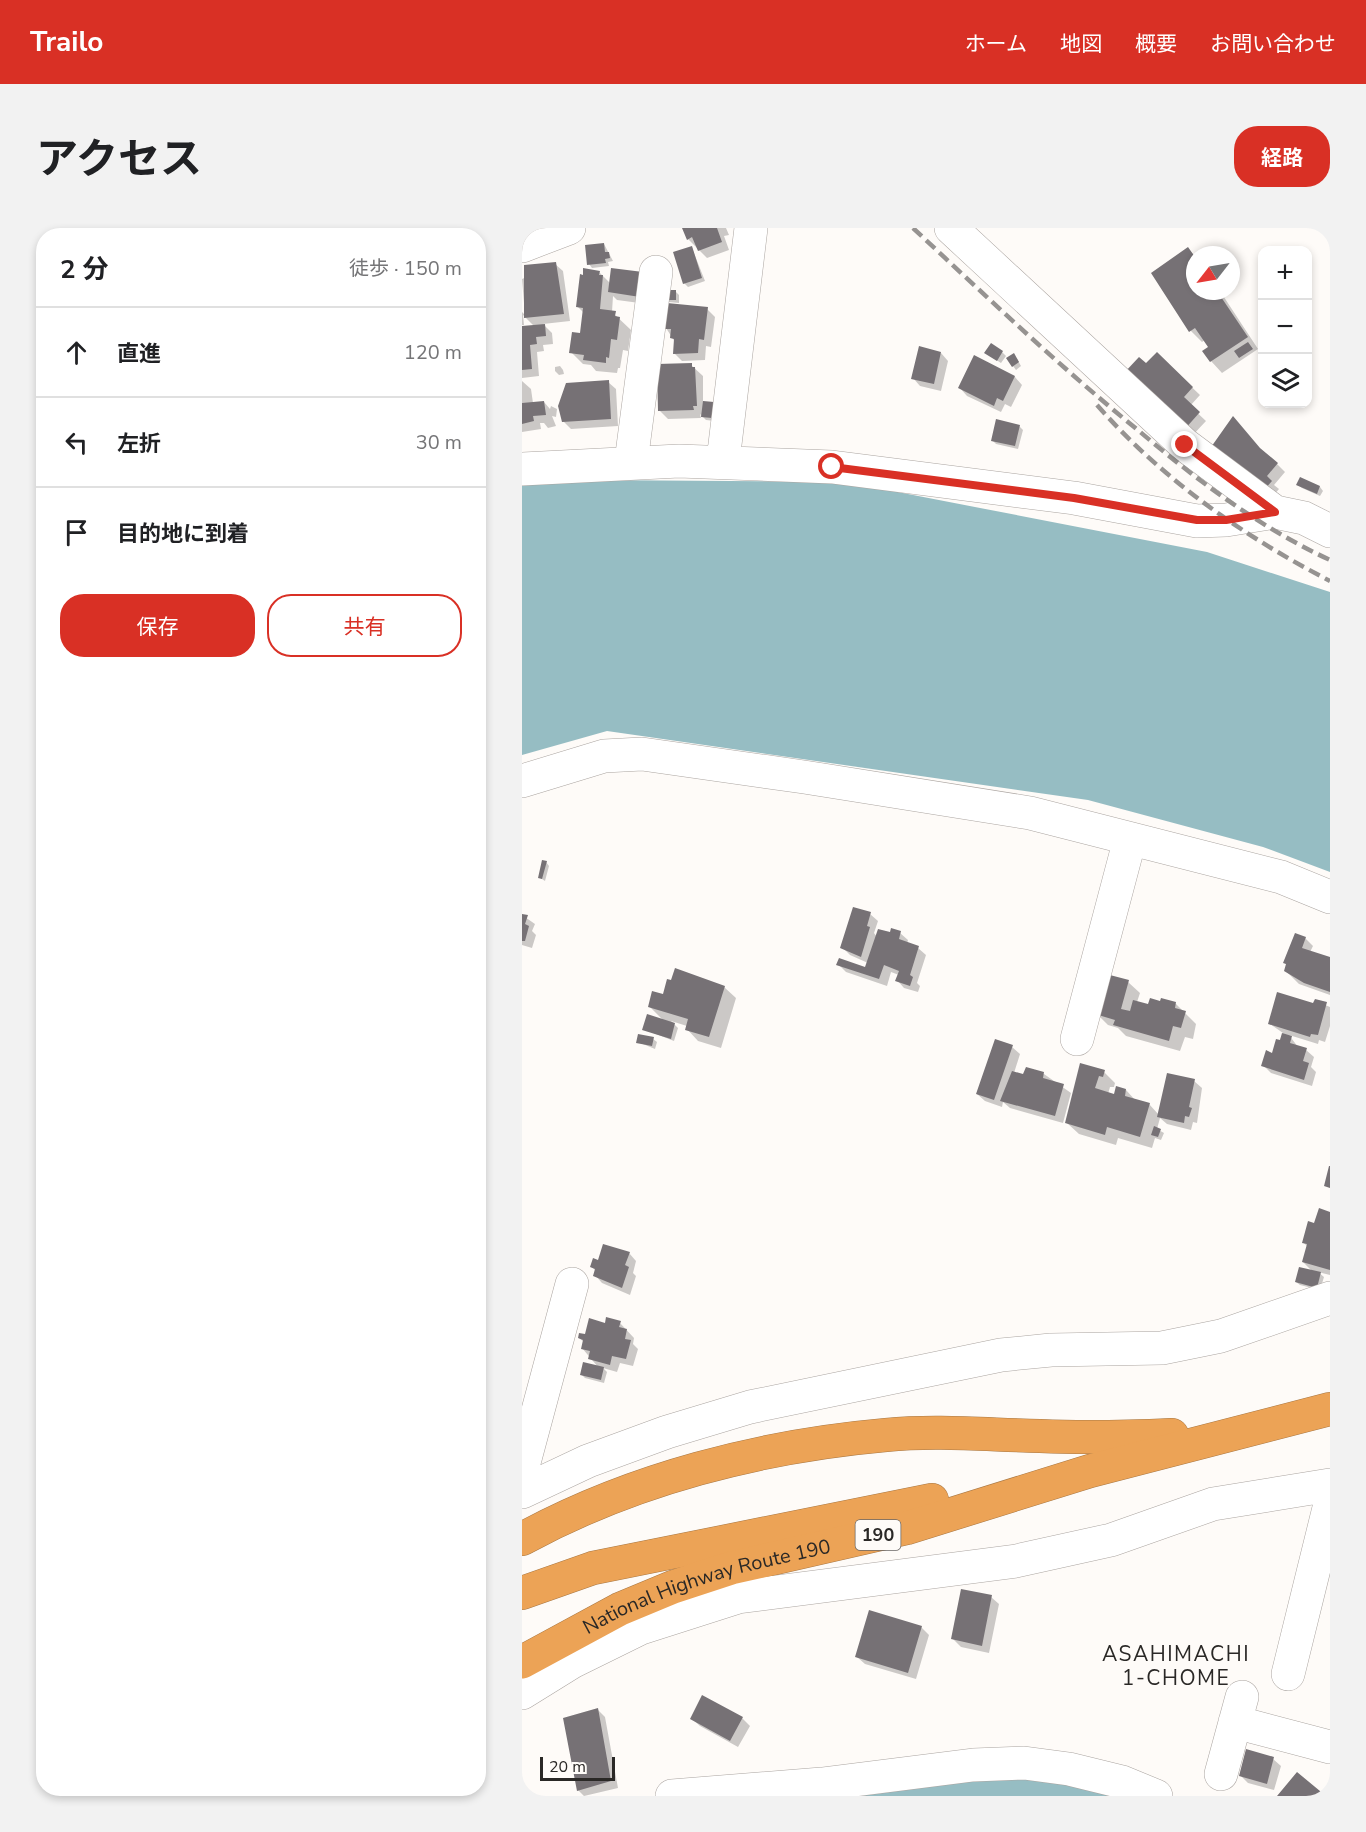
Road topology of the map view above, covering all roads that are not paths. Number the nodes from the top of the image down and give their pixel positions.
1 (569, 228) edge
2 (751, 228) edge
3 (951, 228) edge
4 (522, 246) edge
5 (656, 272) dead end
6 (723, 461) junction
7 (631, 462) junction
8 (522, 469) edge
9 (1275, 512) junction
10 (1330, 531) edge
11 (522, 781) edge
12 (1130, 839) junction
13 (1330, 897) edge
14 (1077, 1039) dead end
15 (572, 1284) dead end
16 (1330, 1298) edge
17 (1330, 1409) edge
18 (1244, 1431) junction
19 (522, 1470) edge
20 (1090, 1471) junction
21 (1330, 1485) edge
22 (522, 1492) edge
23 (1330, 1504) edge
24 (522, 1539) edge
25 (522, 1593) edge
26 (522, 1662) edge
27 (1288, 1674) dead end
28 (522, 1693) edge
29 (1328, 1751) edge
30 (1221, 1774) dead end
31 (672, 1796) edge
32 (1156, 1796) edge

1 - 4 street
2 - 6 street
3 - 9 street
5 - 7 street
6 - 7 street
6 - 9 street
7 - 8 street
9 - 10 street
11 - 12 street
12 - 13 street
12 - 14 street
15 - 19 street
16 - 22 street
17 - 18 highway, National Highway Route 190 / 190
18 - 20 highway, National Highway Route 190 / 190
18 - 24 highway, National Highway Route 190 / 190
20 - 25 highway
20 - 26 highway, National Highway Route 190 / 190
21 - 28 street
23 - 27 street
29 - 30 street
31 - 32 street

